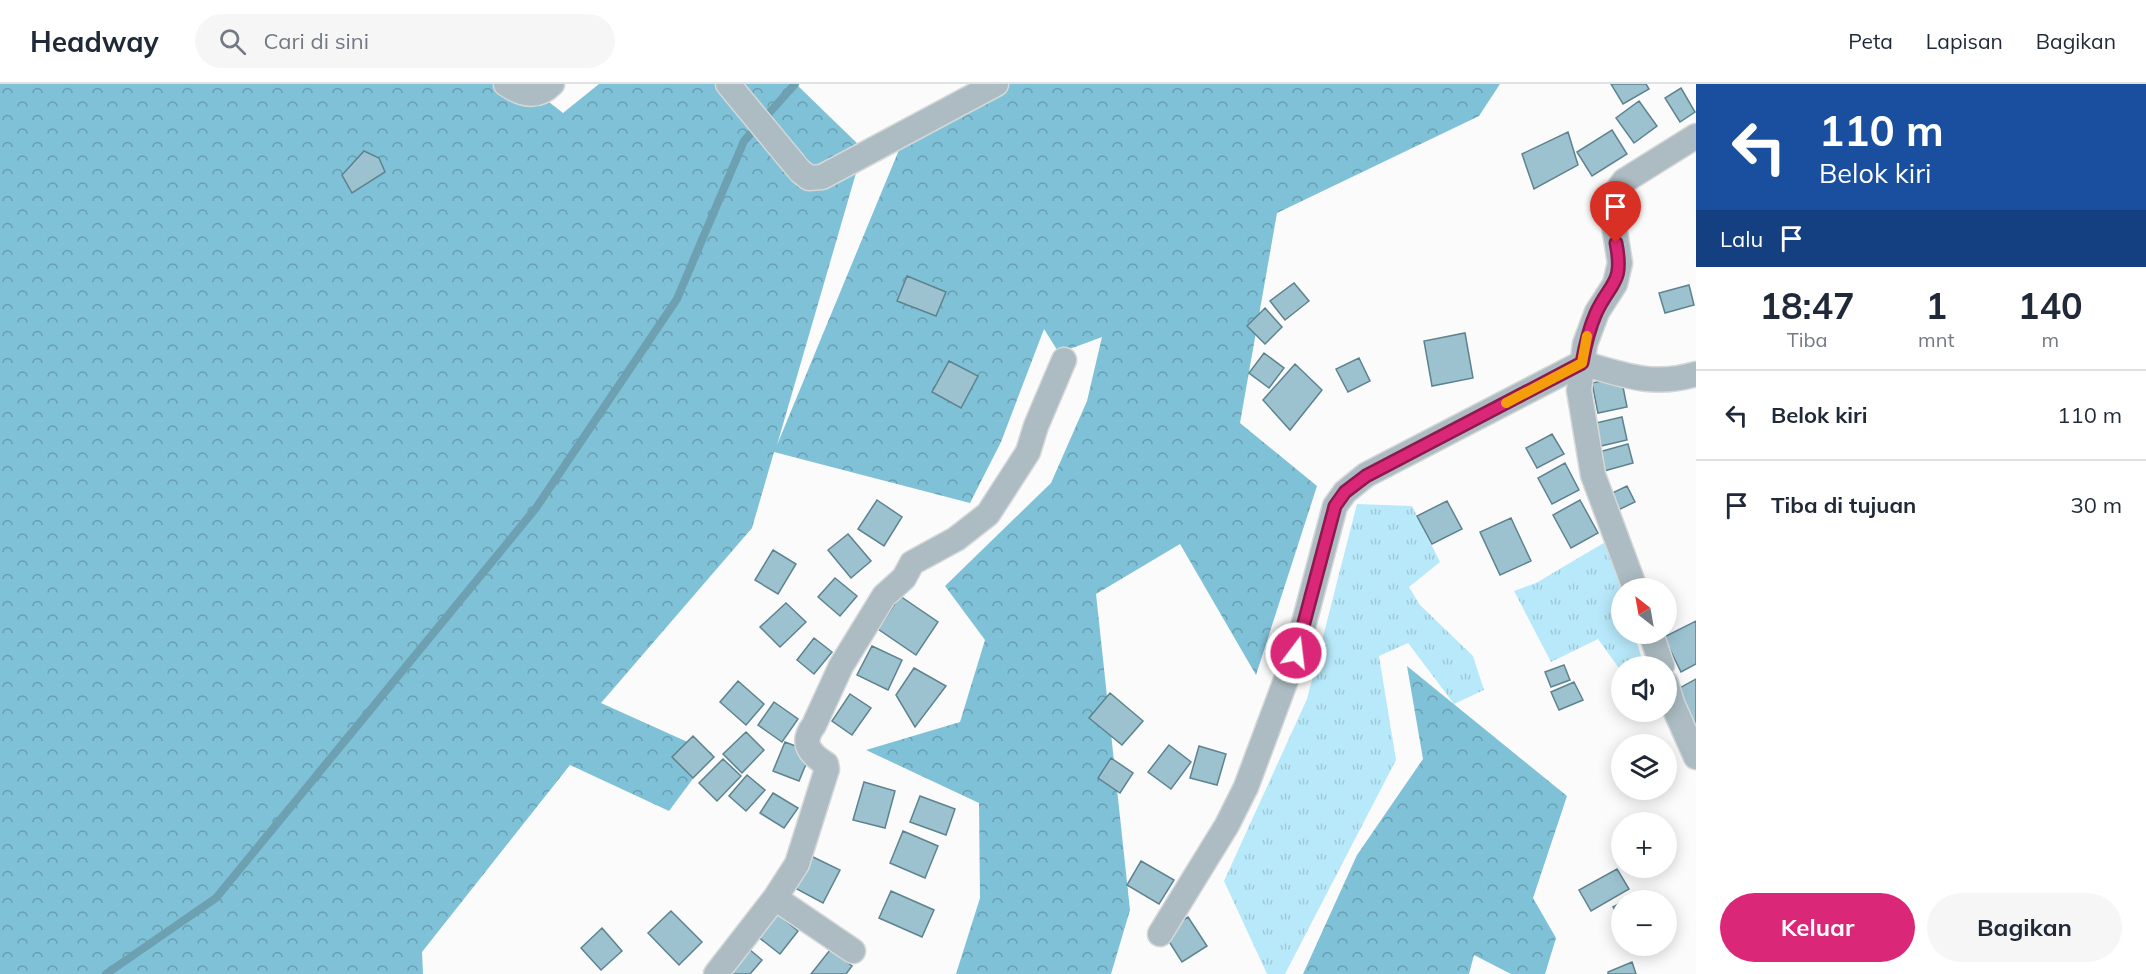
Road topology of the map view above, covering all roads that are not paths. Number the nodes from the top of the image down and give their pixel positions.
1 (506, 84) edge
2 (552, 84) edge
3 (728, 84) edge
4 (996, 84) edge
5 (1696, 136) edge
6 (1064, 360) dead end
7 (1582, 363) junction
8 (1696, 374) edge
9 (1631, 578) edge
10 (1677, 714) edge
11 (1696, 757) edge
12 (775, 898) junction
13 (1160, 934) dead end
14 (853, 951) dead end
15 (716, 974) edge

1 - 2 street
3 - 4 street
5 - 7 street
6 - 12 street
7 - 8 street
7 - 9 street
7 - 13 street
10 - 11 street
12 - 14 street
12 - 15 street

